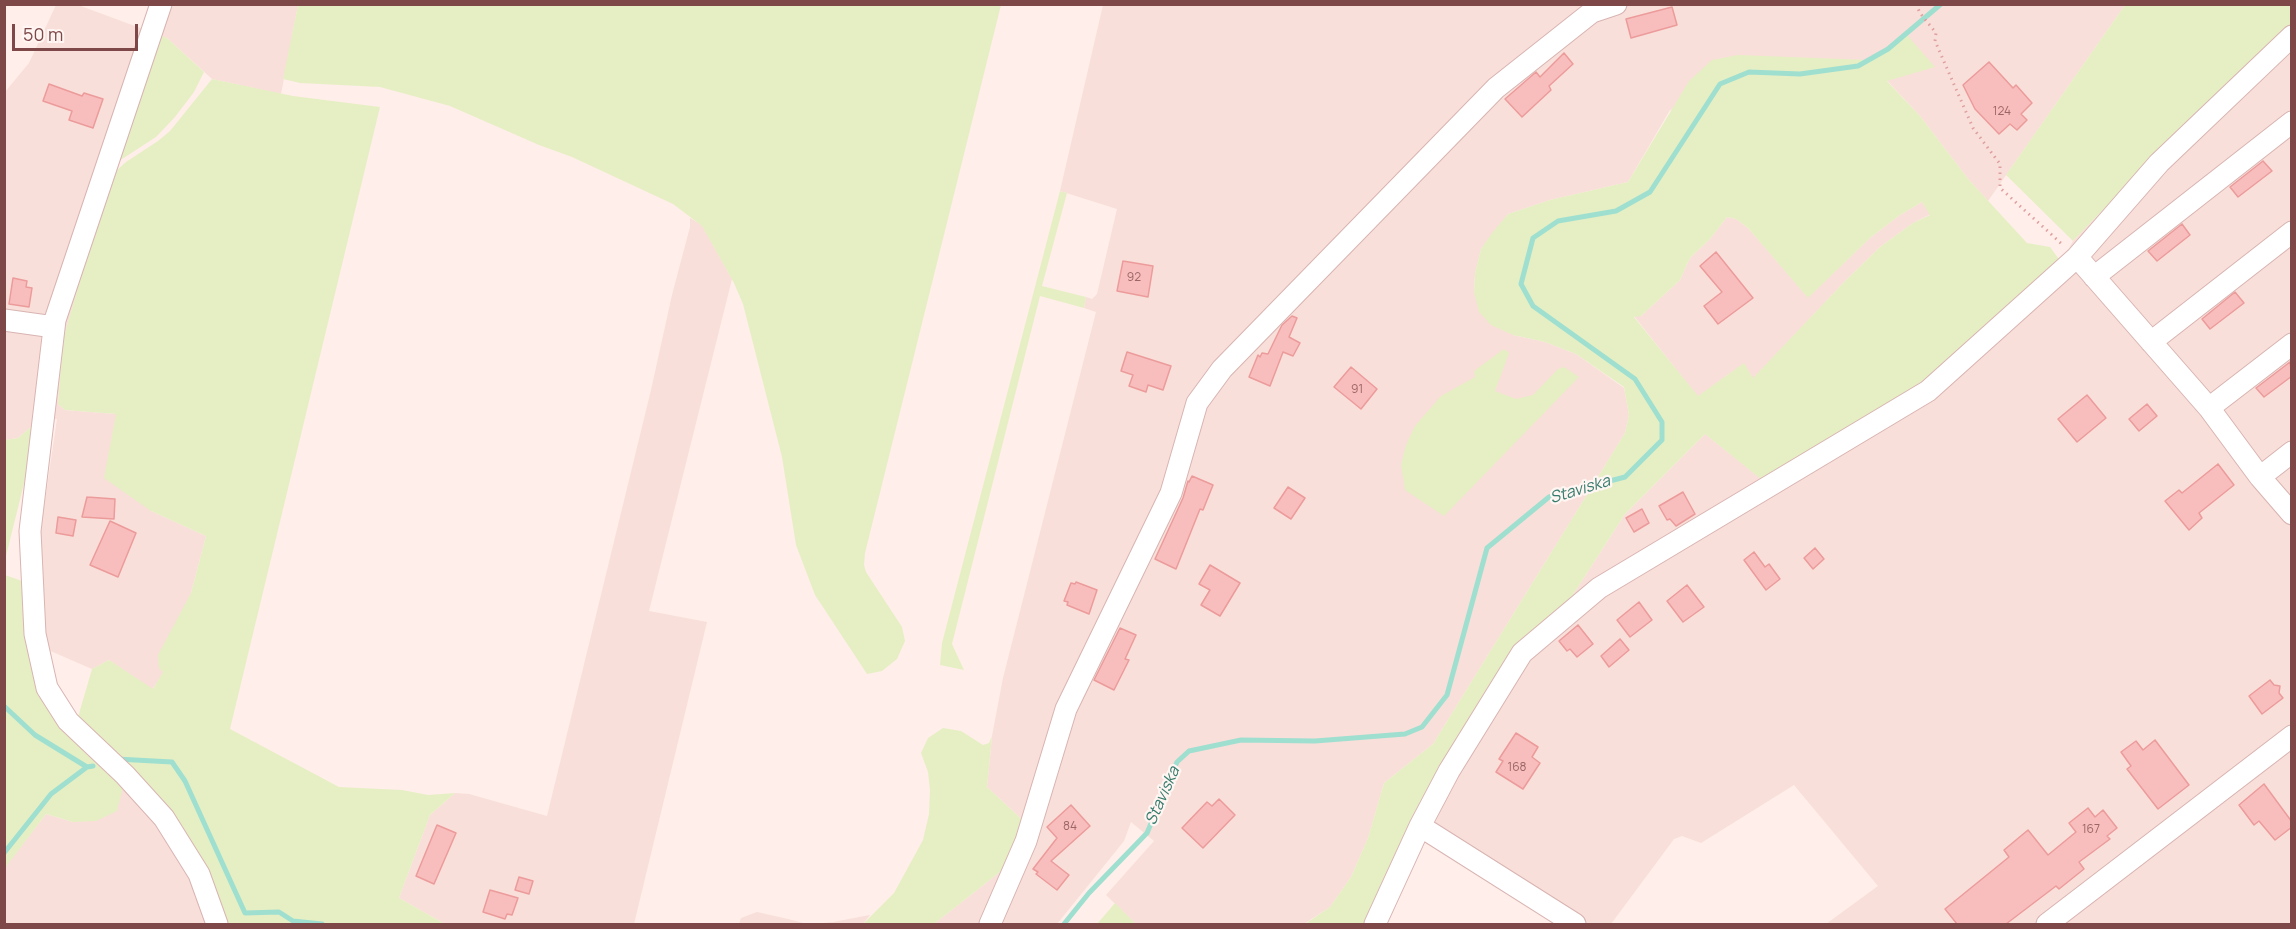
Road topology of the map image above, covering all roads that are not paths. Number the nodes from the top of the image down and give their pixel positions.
1 (160, 4) edge
2 (1616, 4) edge
3 (2292, 36) edge
4 (2292, 122) edge
5 (2292, 232) edge
6 (2077, 257) junction
7 (2094, 277) junction
8 (4, 320) edge
9 (54, 327) junction
10 (2151, 342) junction
11 (2292, 344) edge
12 (2209, 408) junction
13 (2292, 452) edge
14 (2260, 477) junction
15 (2292, 514) edge
16 (2292, 736) edge
17 (1420, 826) junction
18 (217, 924) edge
19 (990, 924) edge
20 (1375, 924) edge
21 (1575, 924) edge
22 (2048, 924) edge

1 - 9 street
2 - 19 street
3 - 6 street
4 - 7 street
5 - 10 street
6 - 7 street
6 - 17 street
7 - 10 street
8 - 9 street
9 - 18 street
10 - 12 street
11 - 12 street
12 - 14 street
13 - 14 street
14 - 15 street
16 - 22 street
17 - 20 street
17 - 21 street

